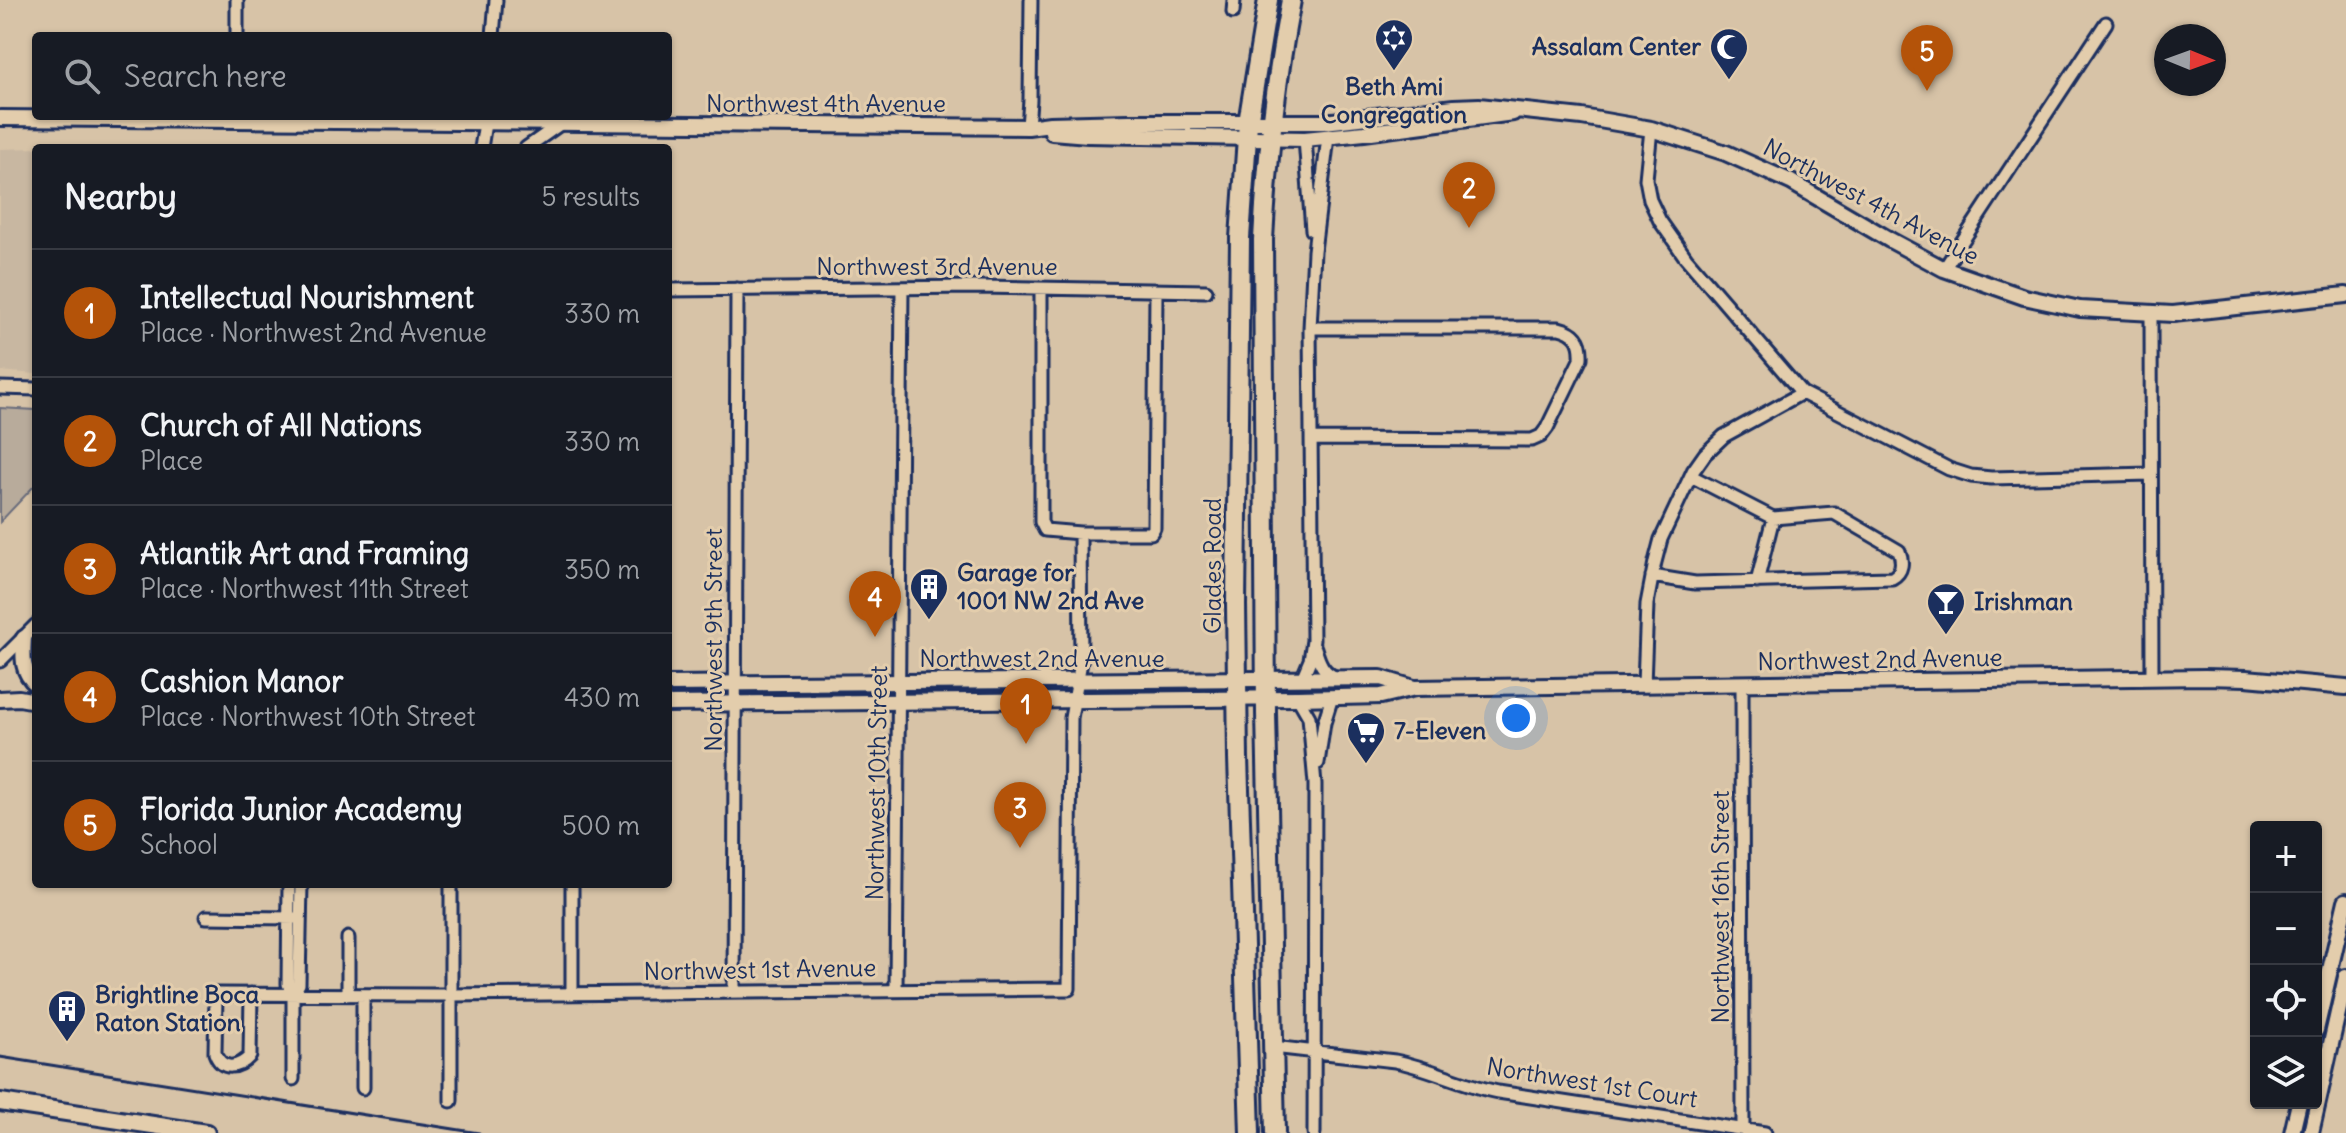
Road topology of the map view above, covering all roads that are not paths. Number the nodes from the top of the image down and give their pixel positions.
1 (237, 0) edge
2 (496, 0) edge
3 (1031, 0) edge
4 (1268, 0) edge
5 (1291, 0) edge
6 (2106, 23) dead end
7 (237, 32) edge
8 (493, 32) edge
9 (1030, 100) junction
10 (1521, 112) junction
11 (0, 118) edge
12 (32, 118) edge
13 (485, 120) edge
14 (560, 124) junction
15 (1050, 124) junction
16 (1028, 127) junction
17 (1651, 129) junction
18 (1248, 130) junction
19 (1273, 131) junction
20 (1328, 137) junction
21 (1305, 139) junction
22 (482, 144) edge
23 (532, 144) edge
24 (1314, 251) junction
25 (1944, 269) junction
26 (902, 288) junction
27 (737, 289) junction
28 (1041, 289) junction
29 (672, 290) edge
30 (1206, 291) dead end
31 (1156, 292) junction
32 (2346, 295) edge
33 (2151, 314) junction
34 (1310, 328) junction
35 (0, 388) edge
36 (32, 389) edge
37 (1802, 393) junction
38 (1311, 439) junction
39 (2150, 474) junction
40 (1691, 476) junction
41 (1773, 518) junction
42 (1080, 533) junction
43 (1652, 576) junction
44 (1757, 582) junction
45 (32, 629) edge
46 (24, 638) junction
47 (1313, 640) junction
48 (0, 661) edge
49 (2152, 678) junction
50 (1302, 679) junction
51 (1339, 679) junction
52 (32, 681) edge
53 (1078, 681) junction
54 (900, 682) junction
55 (672, 684) edge
56 (736, 684) junction
57 (1742, 684) junction
58 (1644, 685) junction
59 (2346, 687) edge
60 (1415, 688) junction
61 (1237, 689) junction
62 (1266, 689) junction
63 (32, 693) edge
64 (1332, 697) junction
65 (19, 698) junction
66 (1298, 698) junction
67 (0, 699) edge
68 (32, 700) edge
69 (1074, 700) junction
70 (900, 701) junction
71 (735, 703) junction
72 (672, 704) edge
73 (1315, 784) junction
74 (290, 888) edge
75 (300, 888) edge
76 (451, 888) edge
77 (572, 888) edge
78 (2346, 901) edge
79 (206, 917) dead end
80 (294, 918) junction
81 (348, 938) dead end
82 (2346, 977) edge
83 (896, 990) junction
84 (734, 991) junction
85 (251, 994) junction
86 (293, 994) junction
87 (572, 994) junction
88 (348, 995) junction
89 (363, 995) junction
90 (451, 995) junction
91 (2322, 1003) edge
92 (2322, 1011) edge
93 (2337, 1015) junction
94 (1273, 1047) junction
95 (1314, 1051) junction
96 (293, 1079) dead end
97 (363, 1088) dead end
98 (451, 1101) dead end
99 (0, 1102) edge
100 (2298, 1109) edge
101 (1743, 1129) junction
102 (206, 1133) edge
103 (1250, 1133) edge
104 (1275, 1133) edge
105 (1314, 1133) edge
106 (1765, 1133) edge
107 (2292, 1133) edge
108 (2311, 1133) edge

1 - 7 street
2 - 8 street
3 - 9 street
4 - 18 main road, Glades Road
5 - 19 main road
6 - 25 street
9 - 15 street
9 - 16 street
10 - 17 street, Northwest 4th Avenue
10 - 19 street, Northwest 4th Avenue
10 - 20 street, Northwest 4th Avenue
11 - 12 street, Northwest 4th Avenue
13 - 14 street, Northwest 4th Avenue
13 - 22 street
14 - 16 street, Northwest 4th Avenue
14 - 23 street
15 - 16 street, Northwest 4th Avenue
15 - 18 street, Northwest 4th Avenue
16 - 18 street, Northwest 4th Avenue
17 - 25 street, Northwest 4th Avenue
17 - 37 street
18 - 19 street, Northwest 4th Avenue
18 - 61 main road, Glades Road
19 - 21 street, Northwest 4th Avenue
19 - 62 main road
20 - 21 street, Northwest 4th Avenue
20 - 24 street
21 - 24 street
24 - 34 street
25 - 33 street, Northwest 4th Avenue
26 - 27 street, Northwest 3rd Avenue
26 - 28 street, Northwest 3rd Avenue
26 - 54 street, Northwest 10th Street
27 - 29 street, Northwest 3rd Avenue
27 - 56 street, Northwest 9th Street
28 - 31 street, Northwest 3rd Avenue
28 - 42 street
30 - 31 street, Northwest 3rd Avenue
31 - 42 street
32 - 33 street, Northwest 4th Avenue
33 - 39 street
34 - 38 street
34 - 38 street
35 - 36 street
37 - 39 street
37 - 40 street
38 - 47 street
39 - 49 street
40 - 41 street
40 - 43 street
41 - 44 street
41 - 44 street
42 - 53 street
43 - 44 street
43 - 58 street
45 - 46 street
46 - 48 street
46 - 52 street
47 - 50 street
47 - 51 street
49 - 57 street, Northwest 2nd Avenue
49 - 59 street, Northwest 2nd Avenue
50 - 51 street, Northwest 2nd Avenue
50 - 62 street, Northwest 2nd Avenue
51 - 60 street, Northwest 2nd Avenue
53 - 54 street, Northwest 2nd Avenue
53 - 61 street, Northwest 2nd Avenue
53 - 69 street
54 - 56 street, Northwest 2nd Avenue
54 - 70 street, Northwest 10th Street
55 - 56 street, Northwest 2nd Avenue
56 - 71 street, Northwest 9th Street
57 - 58 street, Northwest 2nd Avenue
57 - 101 street, Northwest 16th Street
58 - 60 street, Northwest 2nd Avenue
60 - 64 street, Northwest 2nd Avenue
61 - 62 street, Northwest 2nd Avenue
61 - 69 street, Northwest 2nd Avenue
61 - 103 main road, Glades Road
62 - 66 street, Northwest 2nd Avenue
62 - 94 main road
63 - 65 street
64 - 66 street, Northwest 2nd Avenue
64 - 73 street
65 - 67 street
65 - 68 street
66 - 73 street
69 - 70 street, Northwest 2nd Avenue
69 - 83 street, Northwest 1st Avenue
70 - 71 street, Northwest 2nd Avenue
70 - 83 street, Northwest 10th Street
71 - 72 street, Northwest 2nd Avenue
71 - 84 street, Northwest 9th Street
73 - 95 street
74 - 80 street
75 - 80 street
76 - 90 street
77 - 87 street
78 - 91 street
79 - 80 street
80 - 86 street
81 - 88 street
82 - 93 street
83 - 84 street, Northwest 1st Avenue
84 - 87 street, Northwest 1st Avenue
85 - 85 street, Northwest 1st Avenue
85 - 86 street, Northwest 1st Avenue
86 - 88 street, Northwest 1st Avenue
86 - 96 street
87 - 90 street, Northwest 1st Avenue
88 - 89 street, Northwest 1st Avenue
89 - 90 street, Northwest 1st Avenue
89 - 97 street
90 - 98 street
92 - 93 street
93 - 108 street
94 - 95 street, Northwest 1st Court
94 - 104 main road
95 - 101 street, Northwest 1st Court
95 - 105 street
99 - 102 main road
100 - 107 street
101 - 106 street, Northwest 1st Court

